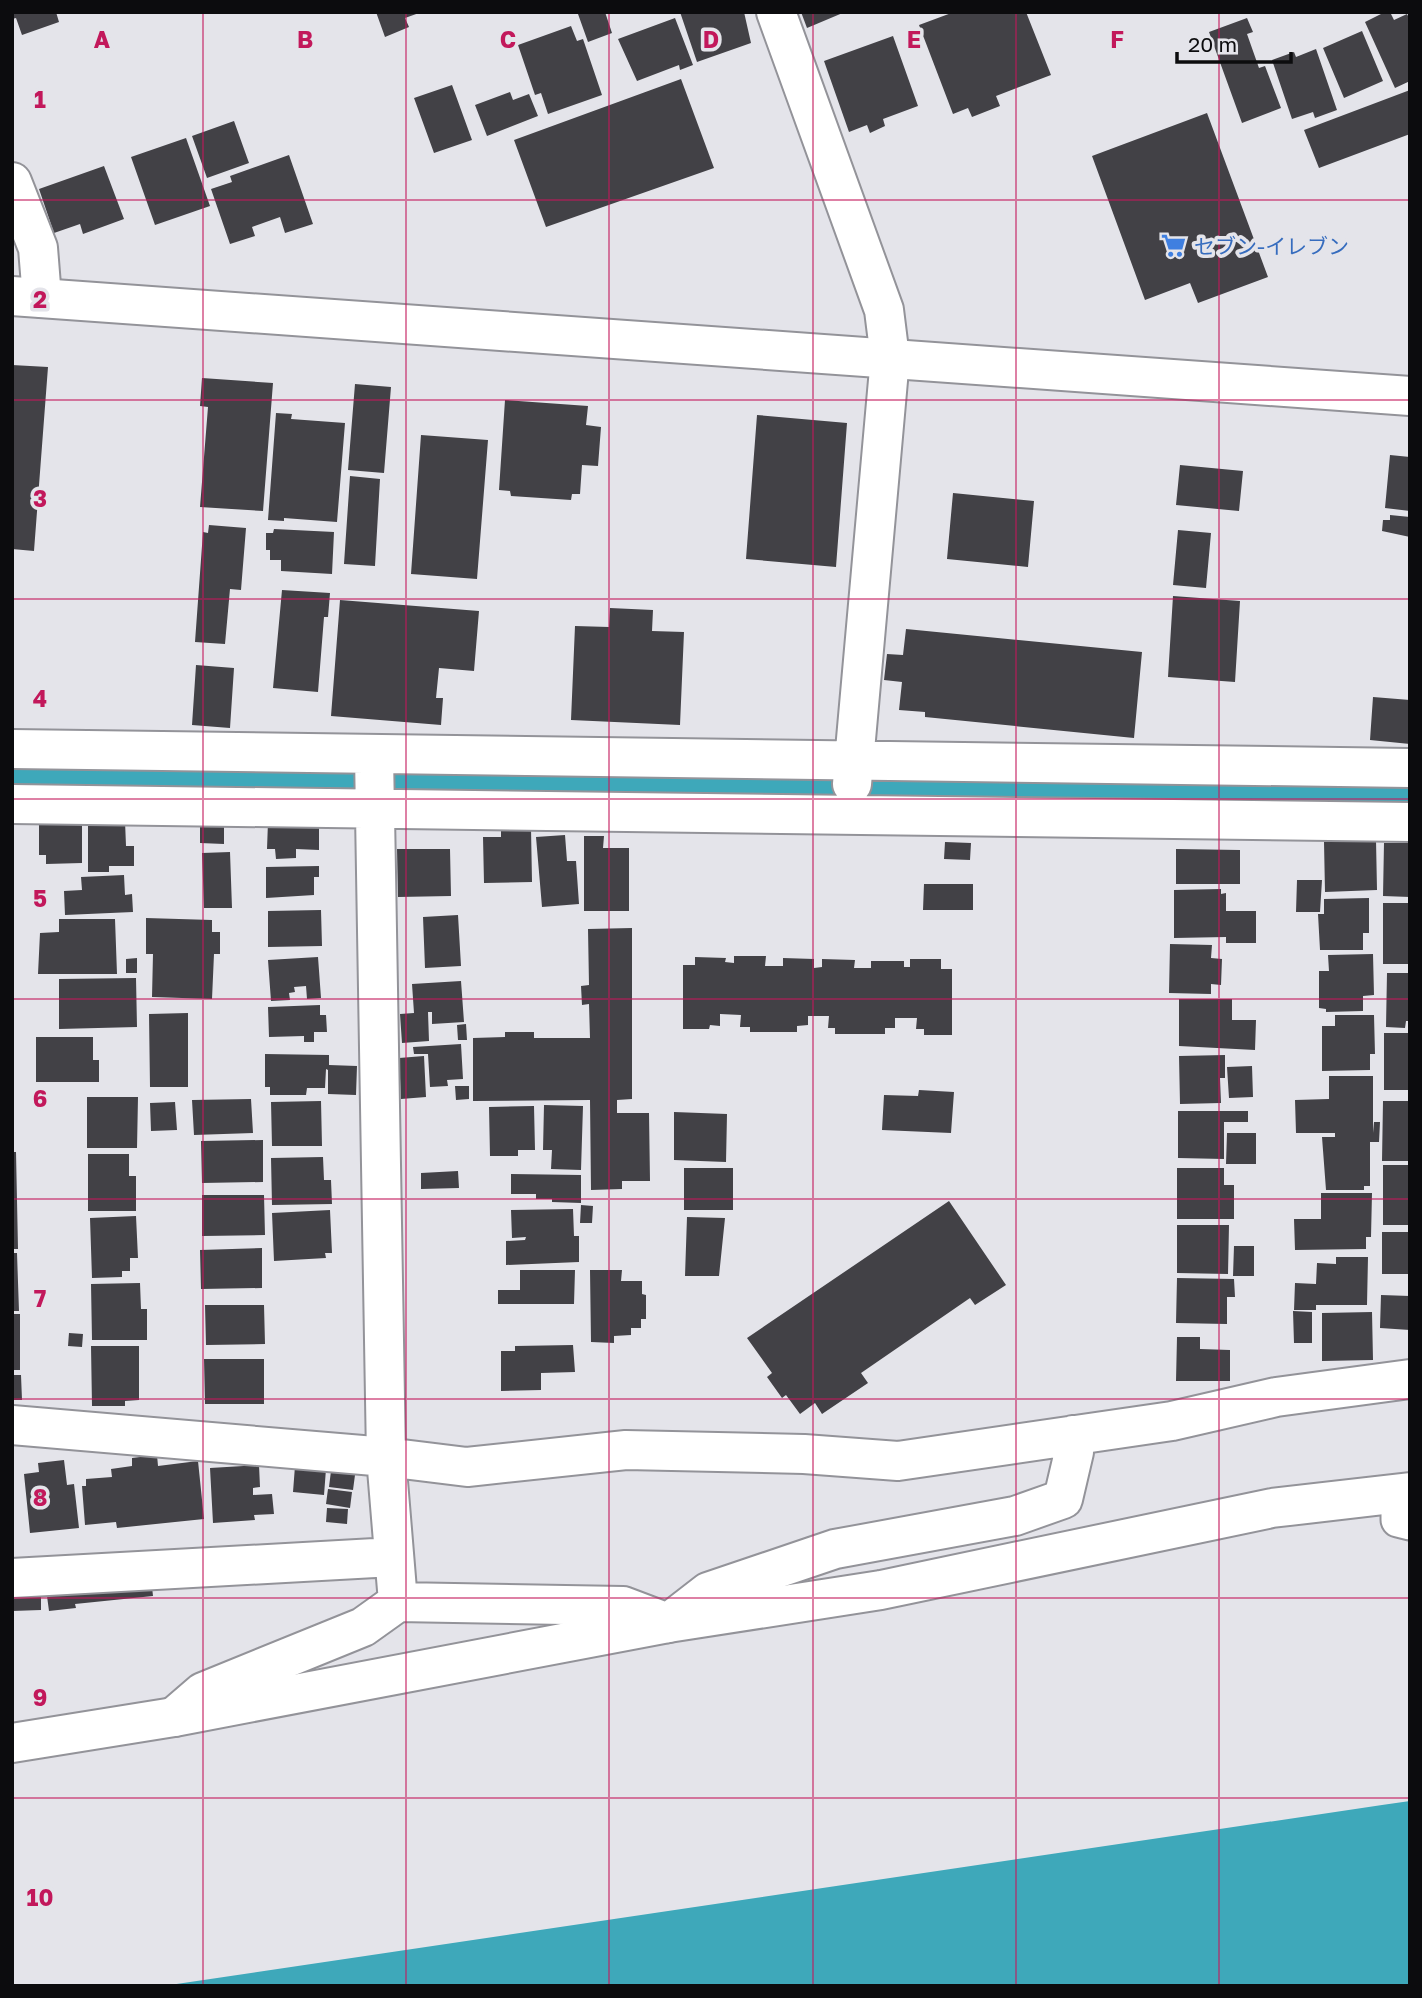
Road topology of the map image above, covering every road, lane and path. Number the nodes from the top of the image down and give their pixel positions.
1 (776, 12) edge
2 (12, 182) edge
3 (27, 297) edge
4 (890, 358) junction
5 (1410, 396) edge
6 (12, 749) edge
7 (1410, 768) edge
8 (374, 782) junction
9 (852, 791) junction
10 (12, 804) edge
11 (1410, 822) edge
12 (1410, 1379) edge
13 (12, 1425) edge
14 (1073, 1435) junction
15 (386, 1457) junction
16 (1406, 1503) edge
17 (393, 1557) junction
18 (12, 1578) edge
19 (398, 1602) junction
20 (668, 1623) junction
21 (174, 1717) junction
22 (12, 1743) edge

1 - 4 street
2 - 3 street
3 - 4 street
4 - 5 street
4 - 9 street
6 - 8 street
7 - 9 street
8 - 9 street
8 - 9 street
8 - 10 street
8 - 15 street
9 - 11 street
12 - 14 street
13 - 15 street
14 - 15 street
14 - 20 street
15 - 17 street
16 - 20 street
17 - 18 street
17 - 19 street
19 - 20 street
19 - 21 street
20 - 21 street
21 - 22 street

